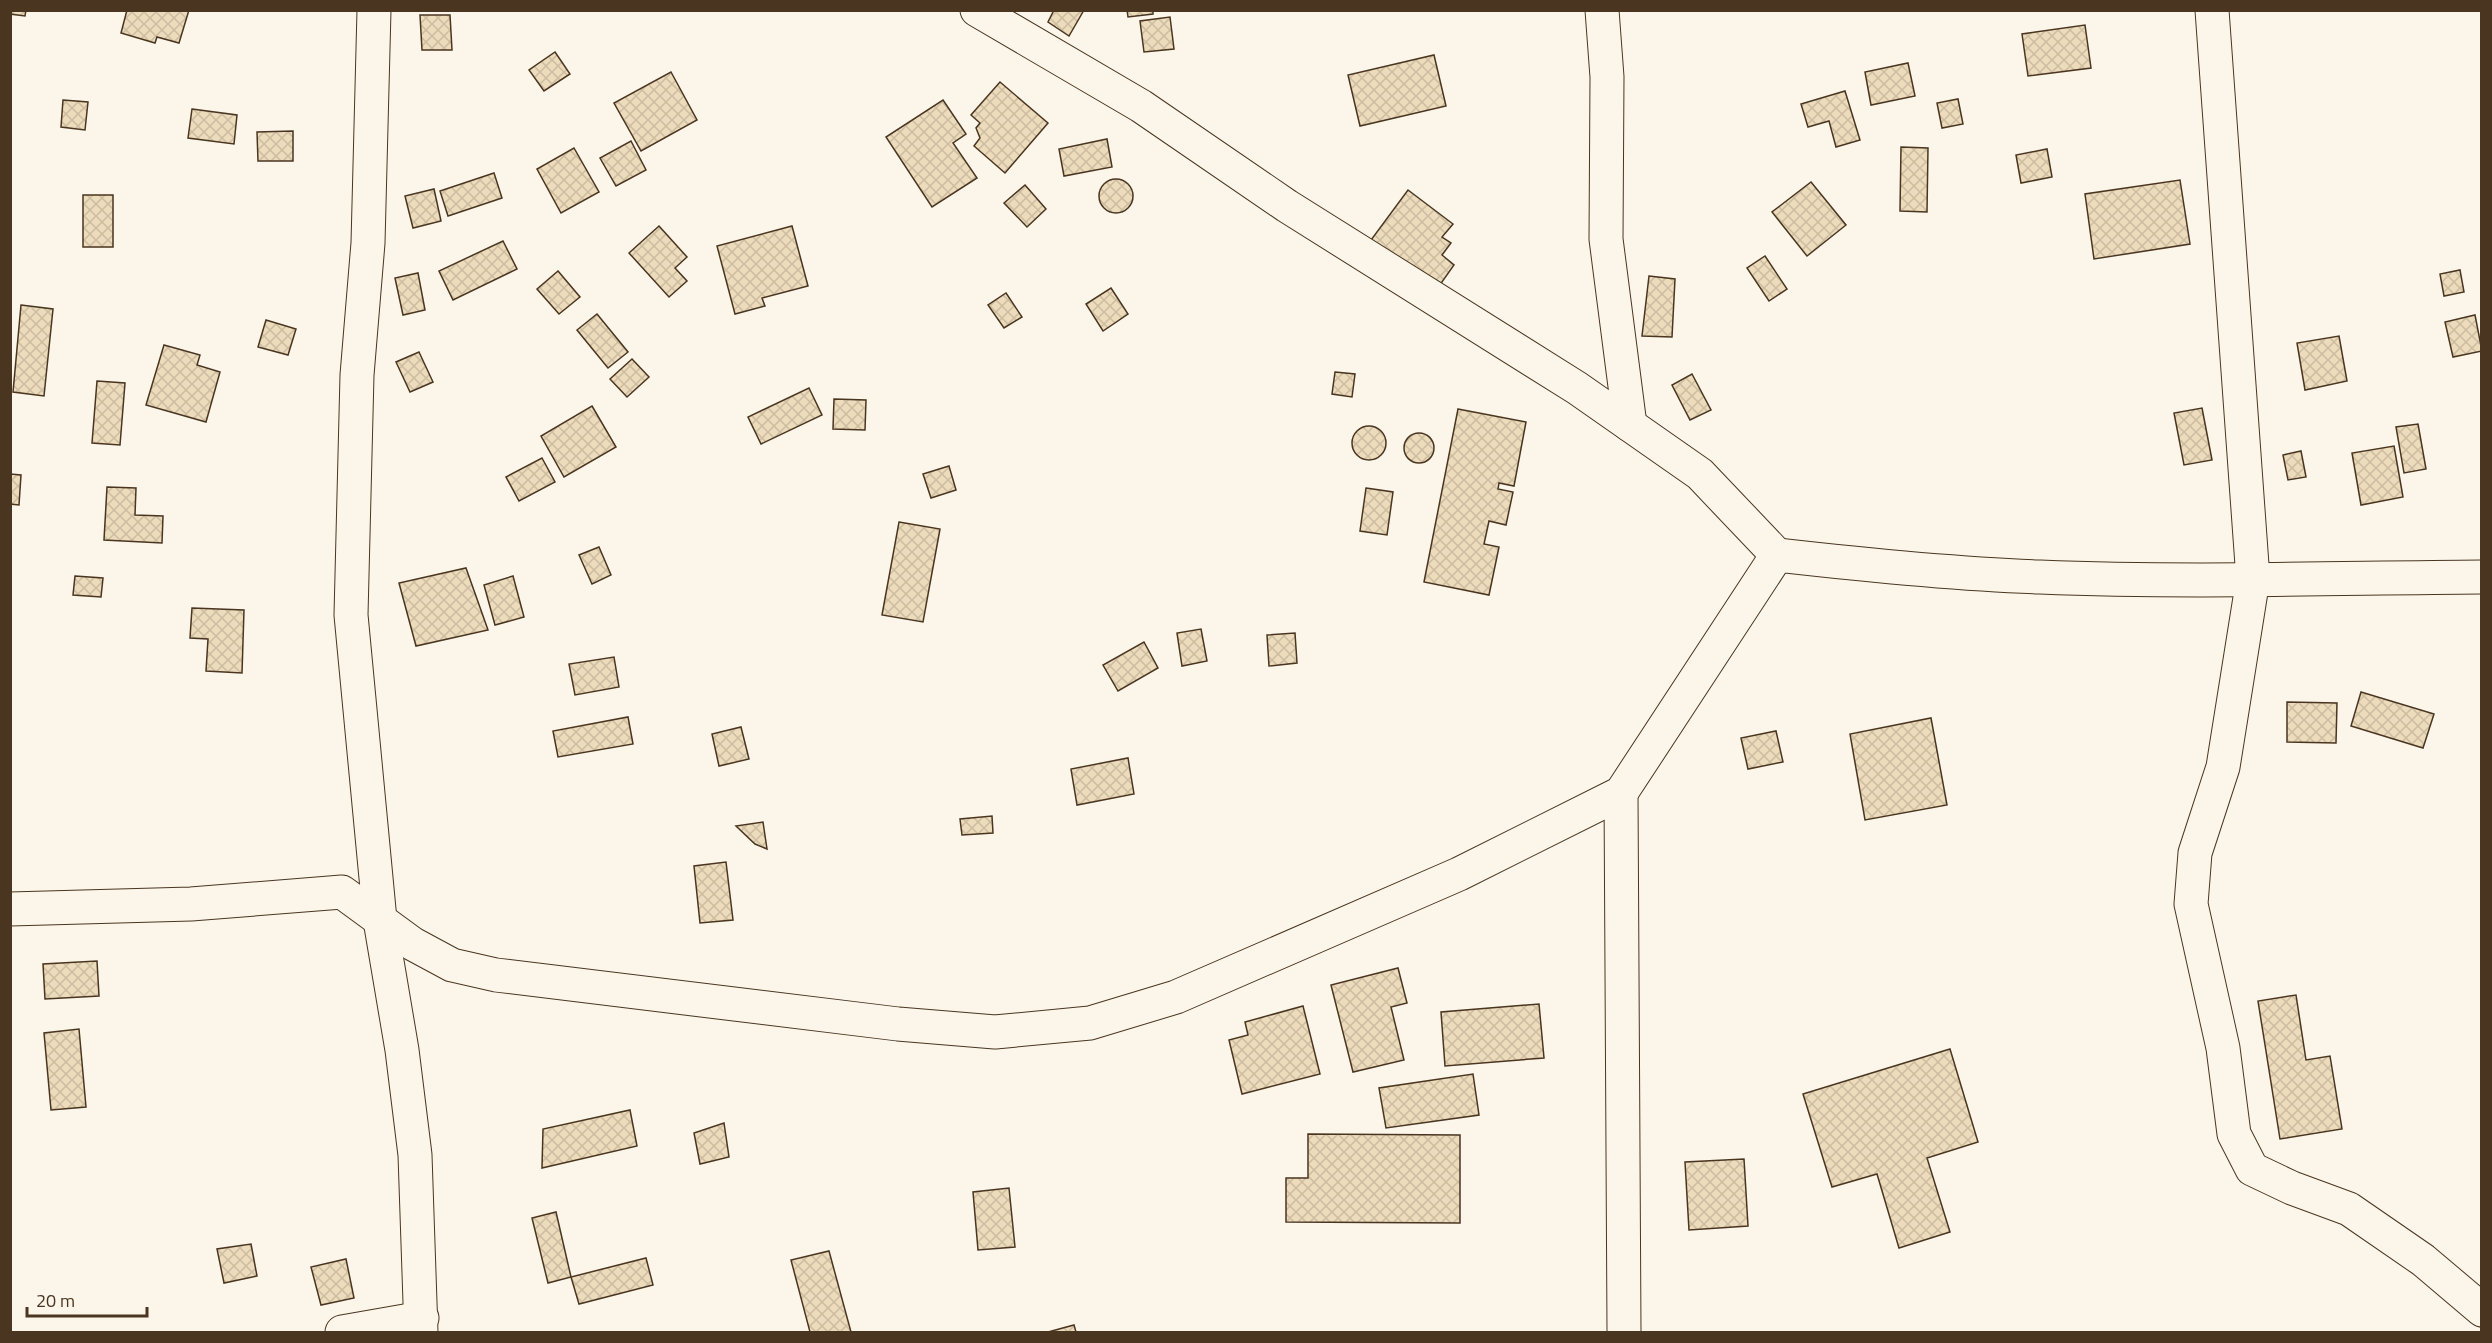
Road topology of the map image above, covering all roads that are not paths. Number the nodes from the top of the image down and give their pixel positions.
1 (374, 10) edge
2 (977, 10) edge
3 (1602, 10) edge
4 (2212, 10) edge
5 (1630, 425) junction
6 (1777, 555) junction
7 (2481, 577) edge
8 (2253, 579) junction
9 (1621, 793) junction
10 (10, 909) edge
11 (380, 920) junction
12 (2481, 1310) edge
13 (422, 1325) edge
14 (342, 1332) edge
15 (1624, 1332) edge

1 - 11 street
2 - 5 street
3 - 5 street
4 - 8 street
5 - 6 street
6 - 8 street
6 - 9 street
7 - 8 street
8 - 12 street
9 - 11 street
9 - 15 street
10 - 11 street
11 - 13 street
13 - 14 street

